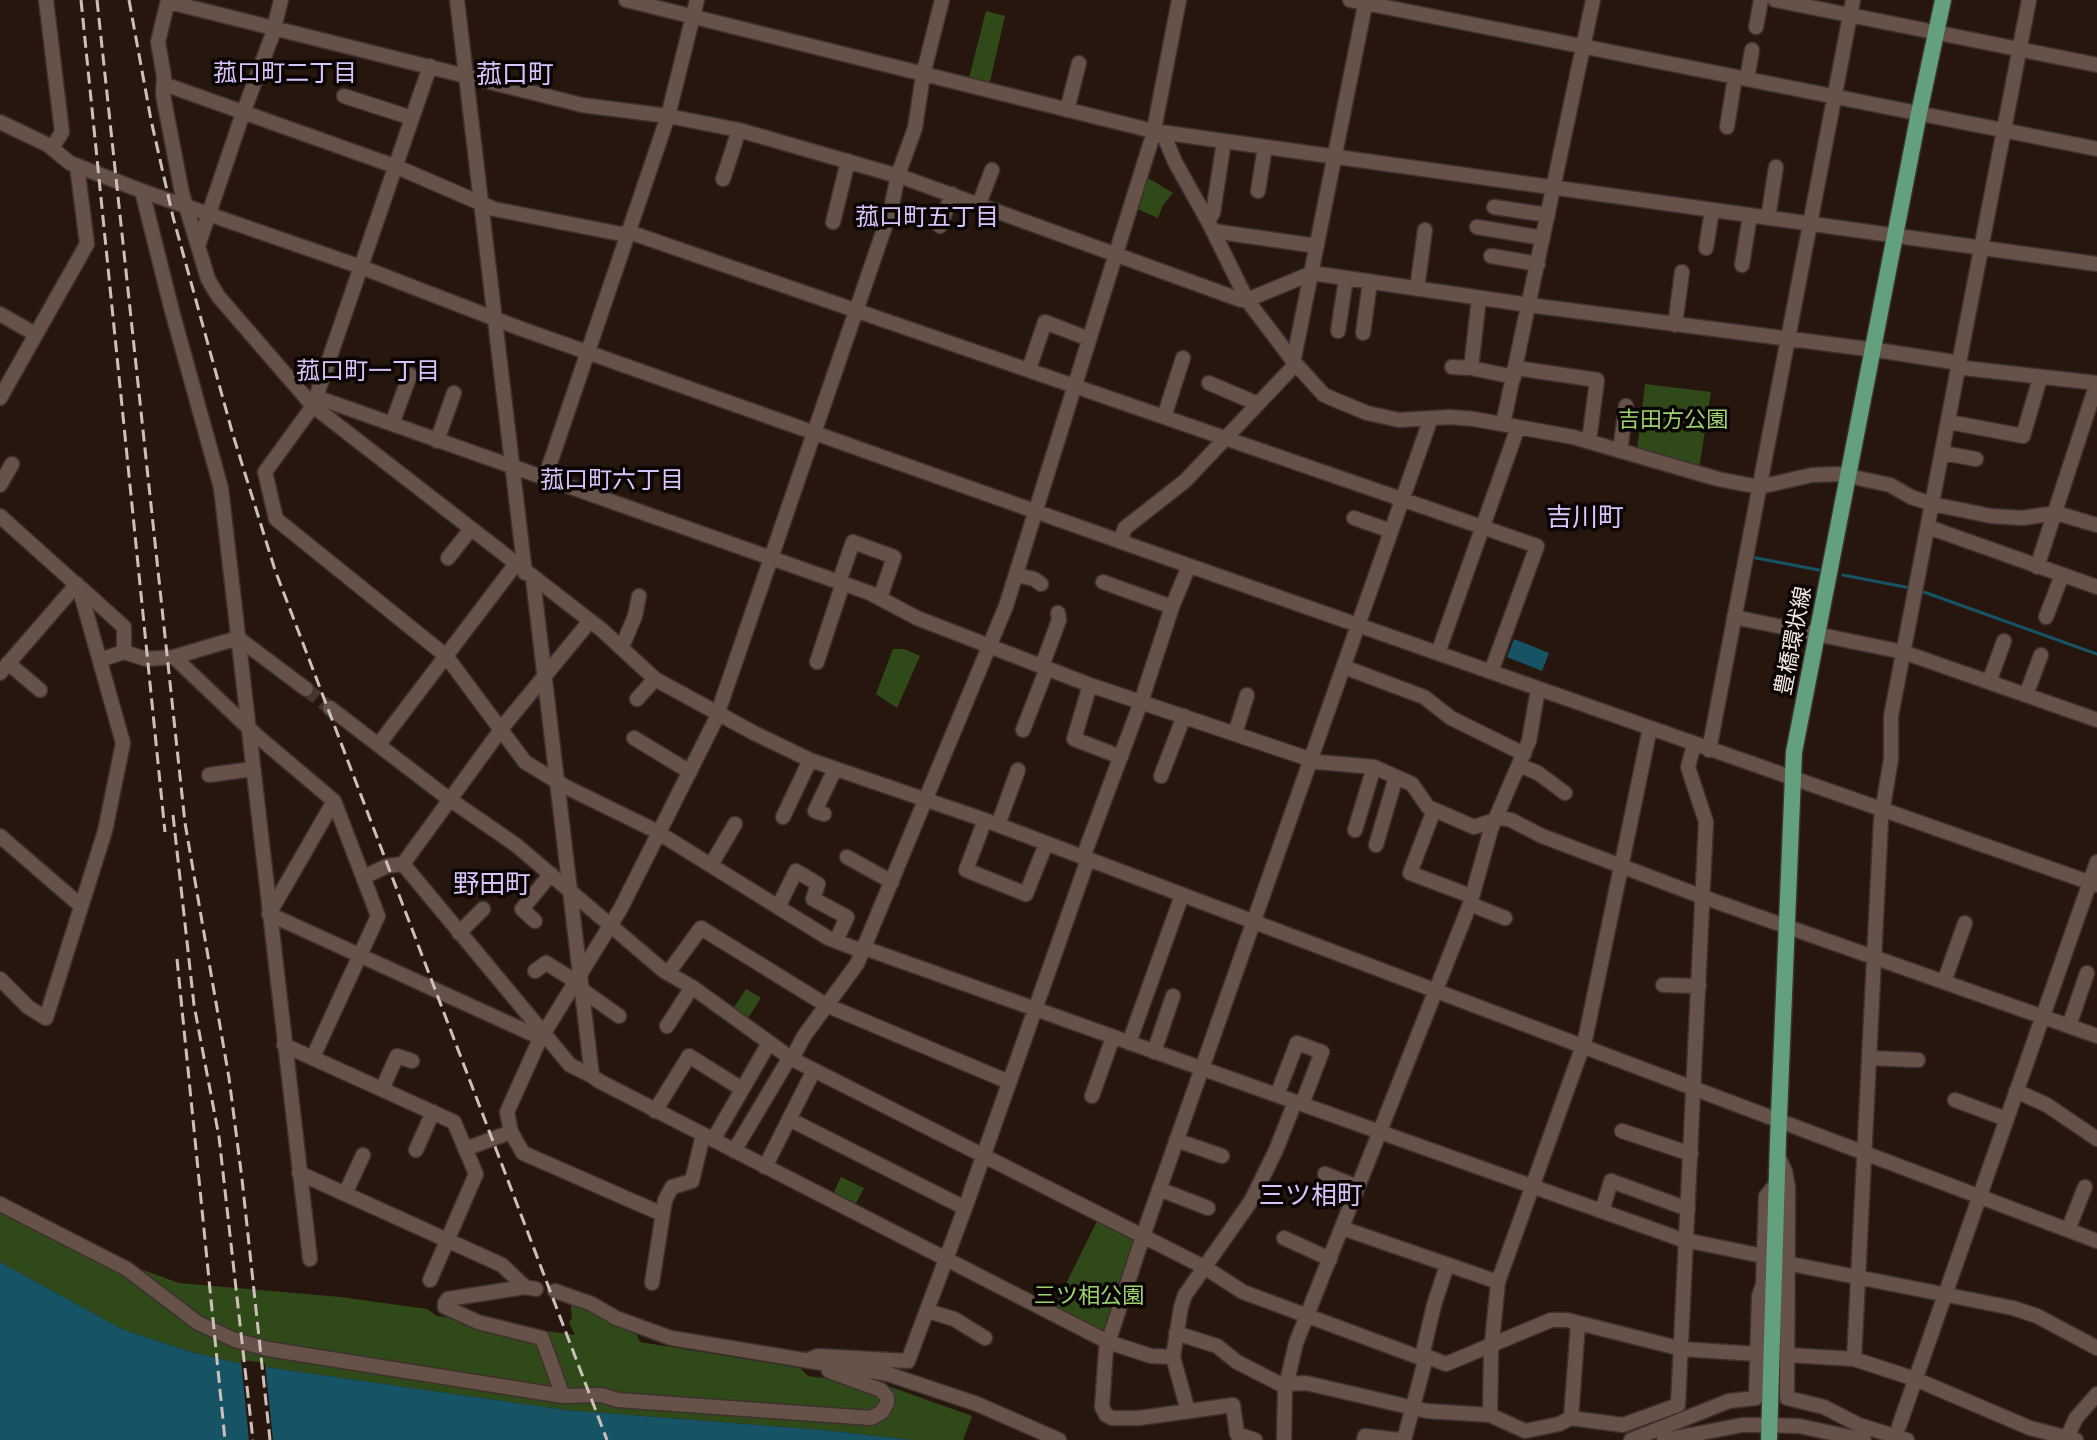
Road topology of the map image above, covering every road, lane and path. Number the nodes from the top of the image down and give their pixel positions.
1 (46, 0) edge
2 (281, 0) edge
3 (457, 0) edge
4 (626, 0) edge
5 (697, 0) edge
6 (942, 0) edge
7 (1179, 0) edge
8 (1593, 0) edge
9 (1761, 0) edge
10 (1775, 0) edge
11 (1943, 0) edge
12 (2029, 0) edge
13 (169, 1) edge
14 (1361, 1) edge
15 (1851, 8) edge
16 (693, 17) junction
17 (1756, 27) dead end
18 (275, 28) junction
19 (1937, 31) junction
20 (1583, 46) junction
21 (2020, 49) junction
22 (1752, 50) dead end
23 (1079, 63) dead end
24 (2097, 65) edge
25 (430, 66) junction
26 (466, 75) junction
27 (923, 75) junction
28 (1741, 78) junction
29 (164, 84) junction
30 (344, 96) dead end
31 (1835, 97) junction
32 (1067, 110) junction
33 (243, 113) junction
34 (1919, 113) junction
35 (668, 116) junction
36 (412, 118) junction
37 (0, 122) edge
38 (1727, 127) dead end
39 (739, 130) junction
40 (2004, 130) junction
41 (1153, 131) junction
42 (1224, 141) junction
43 (1265, 147) junction
44 (52, 148) junction
45 (2097, 149) edge
46 (1334, 157) junction
47 (848, 161) junction
48 (77, 166) junction
49 (397, 167) junction
50 (1776, 167) dead end
51 (992, 170) dead end
52 (898, 175) junction
53 (723, 179) dead end
54 (1554, 189) junction
55 (142, 191) junction
56 (1258, 191) dead end
57 (952, 194) junction
58 (979, 204) junction
59 (483, 205) junction
60 (187, 207) junction
61 (1494, 207) dead end
62 (1712, 210) junction
63 (209, 214) junction
64 (1548, 215) junction
65 (1750, 215) junction
66 (1768, 218) junction
67 (833, 222) dead end
68 (1811, 223) junction
69 (940, 226) dead end
70 (1211, 226) junction
71 (1477, 227) dead end
72 (1425, 230) dead end
73 (629, 232) junction
74 (1896, 236) junction
75 (1543, 238) junction
76 (198, 246) junction
77 (1317, 246) junction
78 (1981, 247) junction
79 (1706, 248) dead end
80 (1117, 254) junction
81 (1491, 256) dead end
82 (1538, 264) junction
83 (2097, 264) edge
84 (1742, 265) dead end
85 (361, 267) junction
86 (1682, 272) dead end
87 (1312, 273) junction
88 (1346, 278) junction
89 (1370, 282) junction
90 (1417, 289) junction
91 (1479, 298) junction
92 (1247, 300) junction
93 (1529, 305) junction
94 (855, 311) junction
95 (0, 314) edge
96 (497, 320) junction
97 (1675, 325) junction
98 (1338, 331) dead end
99 (1363, 333) dead end
100 (35, 334) junction
101 (1089, 339) junction
102 (1787, 340) junction
103 (1874, 350) junction
104 (588, 352) junction
105 (1183, 358) dead end
106 (1294, 362) junction
107 (1960, 363) junction
108 (1452, 367) dead end
109 (1471, 368) junction
110 (1029, 369) junction
111 (1515, 373) junction
112 (410, 375) dead end
113 (2040, 378) junction
114 (1209, 383) dead end
115 (2097, 383) edge
116 (1075, 386) junction
117 (454, 393) dead end
118 (0, 398) edge
119 (314, 402) junction
120 (1258, 404) junction
121 (1626, 406) dead end
122 (1164, 417) junction
123 (1431, 418) junction
124 (1949, 422) junction
125 (392, 424) junction
126 (1511, 425) junction
127 (814, 433) junction
128 (1226, 438) junction
129 (437, 441) junction
130 (1589, 441) junction
131 (1620, 451) junction
132 (1943, 453) junction
133 (1976, 459) dead end
134 (12, 464) dead end
135 (514, 468) junction
136 (1849, 476) junction
137 (545, 478) junction
138 (0, 485) edge
139 (1759, 487) junction
140 (1403, 500) junction
141 (1932, 504) junction
142 (1036, 511) junction
143 (2056, 513) junction
144 (0, 516) edge
145 (1354, 518) dead end
146 (2097, 525) edge
147 (1928, 527) junction
148 (1484, 528) junction
149 (470, 530) junction
150 (1391, 531) junction
151 (1120, 541) junction
152 (448, 558) dead end
153 (770, 558) junction
154 (1189, 566) junction
155 (2037, 567) junction
156 (525, 572) junction
157 (1016, 575) junction
158 (2062, 575) junction
159 (841, 582) junction
160 (1103, 582) dead end
161 (1041, 584) dead end
162 (78, 586) junction
163 (2097, 587) edge
164 (639, 596) dead end
165 (880, 598) junction
166 (1172, 607) junction
167 (1058, 613) dead end
168 (1734, 617) junction
169 (2046, 617) dead end
170 (590, 621) junction
171 (1359, 625) junction
172 (1818, 635) junction
173 (238, 638) junction
174 (2004, 641) dead end
175 (622, 647) junction
176 (989, 647) junction
177 (124, 652) junction
178 (1903, 652) junction
179 (1438, 653) junction
180 (2041, 655) dead end
181 (446, 656) junction
182 (174, 657) junction
183 (100, 660) junction
184 (817, 662) dead end
185 (1044, 667) junction
186 (1344, 667) junction
187 (4, 668) edge
188 (1491, 672) junction
189 (544, 674) junction
190 (655, 679) junction
191 (1989, 682) junction
192 (1090, 685) junction
193 (306, 689) tunnel mouth
194 (1538, 689) junction
195 (40, 690) dead end
196 (1247, 695) dead end
197 (2026, 695) junction
198 (637, 699) dead end
199 (1141, 702) junction
200 (330, 708) tunnel mouth
201 (718, 714) junction
202 (1184, 716) junction
203 (2097, 720) edge
204 (248, 727) junction
205 (1650, 728) junction
206 (1023, 730) dead end
207 (501, 731) junction
208 (1235, 734) junction
209 (634, 738) dead end
210 (379, 744) junction
211 (1702, 747) junction
212 (1121, 757) junction
213 (1311, 759) junction
214 (810, 760) junction
215 (1521, 760) junction
216 (1374, 767) junction
217 (252, 769) junction
218 (835, 769) junction
219 (1018, 770) dead end
220 (690, 772) junction
221 (209, 775) dead end
222 (1161, 776) dead end
223 (1396, 777) junction
224 (1792, 778) junction
225 (558, 782) junction
226 (1565, 793) dead end
227 (450, 798) junction
228 (926, 799) junction
229 (334, 801) junction
230 (1434, 810) junction
231 (1882, 810) junction
232 (824, 814) dead end
233 (783, 817) dead end
234 (1494, 821) junction
235 (992, 823) junction
236 (735, 824) dead end
237 (1355, 830) dead end
238 (659, 833) junction
239 (1046, 844) junction
240 (3, 845) edge
241 (1376, 845) dead end
242 (847, 857) dead end
243 (1087, 859) junction
244 (2097, 862) edge
245 (403, 864) junction
246 (711, 865) junction
247 (1620, 866) junction
248 (551, 874) junction
249 (364, 877) junction
250 (892, 882) junction
251 (2093, 883) edge
252 (570, 889) junction
253 (1182, 895) junction
254 (1703, 897) junction
255 (1471, 900) junction
256 (81, 906) junction
257 (778, 907) junction
258 (483, 909) dead end
259 (269, 914) junction
260 (1505, 918) dead end
261 (535, 921) dead end
262 (1253, 922) junction
263 (1965, 923) dead end
264 (612, 925) junction
265 (1786, 927) junction
266 (459, 933) junction
267 (836, 941) junction
268 (864, 949) junction
269 (360, 955) junction
270 (1874, 957) junction
271 (535, 971) dead end
272 (668, 973) junction
273 (2087, 973) dead end
274 (0, 979) edge
275 (1944, 982) junction
276 (579, 983) junction
277 (1663, 985) dead end
278 (1699, 986) junction
279 (692, 987) junction
280 (1436, 992) junction
281 (1173, 996) dead end
282 (826, 1005) junction
283 (1033, 1009) junction
284 (619, 1016) dead end
285 (2042, 1016) junction
286 (667, 1026) dead end
287 (2069, 1026) junction
288 (542, 1036) junction
289 (2097, 1036) edge
290 (1113, 1037) junction
291 (769, 1043) junction
292 (1129, 1043) junction
293 (284, 1045) junction
294 (1583, 1046) junction
295 (1154, 1052) junction
296 (313, 1057) junction
297 (791, 1058) junction
298 (1869, 1058) junction
299 (1918, 1060) dead end
300 (412, 1061) dead end
301 (1202, 1068) junction
302 (814, 1070) junction
303 (592, 1076) junction
304 (1009, 1082) junction
305 (382, 1089) junction
306 (742, 1089) junction
307 (1694, 1089) junction
308 (2016, 1091) junction
309 (1277, 1095) junction
310 (1092, 1096) dead end
311 (1955, 1100) dead end
312 (1299, 1103) junction
313 (655, 1111) junction
314 (433, 1112) junction
315 (789, 1119) junction
316 (2006, 1119) junction
317 (1779, 1121) junction
318 (1622, 1131) dead end
319 (511, 1132) junction
320 (1380, 1132) junction
321 (708, 1138) junction
322 (2097, 1139) edge
323 (1176, 1140) junction
324 (465, 1149) junction
325 (416, 1150) dead end
326 (734, 1151) junction
327 (1865, 1153) junction
328 (1691, 1154) junction
329 (363, 1155) dead end
330 (982, 1156) junction
331 (1222, 1156) dead end
332 (1777, 1156) junction
333 (765, 1167) junction
334 (299, 1173) junction
335 (1325, 1174) dead end
336 (1778, 1182) junction
337 (1533, 1186) junction
338 (1358, 1187) junction
339 (2085, 1187) dead end
340 (1159, 1189) junction
341 (345, 1194) junction
342 (1979, 1196) junction
343 (0, 1204) edge
344 (965, 1208) junction
345 (1208, 1208) dead end
346 (1688, 1209) junction
347 (1602, 1211) junction
348 (662, 1214) junction
349 (1342, 1228) junction
350 (2068, 1230) junction
351 (1143, 1236) junction
352 (1284, 1238) dead end
353 (448, 1240) junction
354 (1687, 1241) junction
355 (2097, 1241) edge
356 (1763, 1256) junction
357 (310, 1259) dead end
358 (1330, 1259) junction
359 (946, 1260) junction
360 (1786, 1263) junction
361 (1447, 1265) junction
362 (1204, 1267) junction
363 (1858, 1276) junction
364 (430, 1280) dead end
365 (1498, 1282) junction
366 (652, 1283) dead end
367 (555, 1291) dead end
368 (1944, 1295) junction
369 (928, 1311) junction
370 (1308, 1316) junction
371 (1578, 1324) junction
372 (1176, 1333) junction
373 (985, 1338) dead end
374 (1108, 1342) junction
375 (1492, 1344) junction
376 (2097, 1348) edge
377 (1682, 1349) junction
378 (1757, 1354) junction
379 (1788, 1355) junction
380 (1173, 1357) junction
381 (1424, 1358) junction
382 (1854, 1359) junction
383 (808, 1360) junction
384 (1915, 1379) junction
385 (1286, 1383) junction
386 (2097, 1394) edge
387 (563, 1396) junction
388 (1412, 1408) junction
389 (1188, 1411) junction
390 (1490, 1415) junction
391 (1571, 1418) junction
392 (1899, 1426) dead end
393 (1769, 1431) edge
394 (2069, 1439) edge
395 (1059, 1440) edge
396 (1255, 1440) edge
397 (1284, 1440) edge
398 (1364, 1440) edge
399 (1401, 1440) edge
400 (1634, 1440) edge
401 (1664, 1440) edge
402 (1864, 1440) edge
403 (1907, 1440) edge

1 - 44 street
2 - 18 street
3 - 26 street
4 - 16 street
5 - 16 street
6 - 27 street
7 - 41 street
8 - 20 street
9 - 17 street
10 - 15 street
11 - 19 main road, 豊橋環状線
12 - 21 street
13 - 18 street
13 - 29 street
14 - 20 street
14 - 46 street
15 - 19 street
15 - 31 street
16 - 27 street
16 - 35 street
18 - 25 street
18 - 33 street
19 - 21 street
19 - 34 main road, 豊橋環状線
20 - 28 street
20 - 54 street
21 - 24 street
21 - 40 street
22 - 28 street
23 - 32 street
25 - 26 street
25 - 36 street
26 - 35 street
26 - 59 street
27 - 32 street
27 - 52 street
28 - 31 street
28 - 38 street
29 - 33 street
29 - 60 street
30 - 36 street
31 - 34 street
31 - 68 street
32 - 41 street
33 - 49 street
33 - 63 street
34 - 40 street
34 - 74 main road, 豊橋環状線
35 - 39 street
35 - 73 street
36 - 49 street
37 - 44 street
39 - 47 street
39 - 53 street
40 - 45 street
40 - 78 street
41 - 42 street
41 - 70 street
41 - 80 street
42 - 43 street
42 - 70 street
43 - 46 street
43 - 56 street
44 - 48 street
46 - 54 street
46 - 77 street
47 - 52 street
47 - 67 street
48 - 55 street
48 - 100 street
49 - 59 street
49 - 85 street
50 - 66 street
51 - 58 street
52 - 57 street
52 - 94 street
54 - 62 street
54 - 64 street
55 - 60 street
55 - 173 street
57 - 58 street
57 - 69 street
58 - 80 street
59 - 73 street
59 - 96 street
60 - 63 street
60 - 76 street
61 - 64 street
62 - 65 street
62 - 79 street
63 - 76 street
63 - 85 street
64 - 75 street
65 - 66 street
65 - 84 street
66 - 68 street
68 - 74 street
68 - 102 street
70 - 77 street
70 - 92 street
71 - 75 street
72 - 90 street
73 - 94 street
73 - 104 street
74 - 78 street
74 - 103 main road, 豊橋環状線
75 - 82 street
76 - 119 street
77 - 87 street
78 - 83 street
78 - 107 street
80 - 92 street
80 - 101 street
81 - 82 street
82 - 93 street
85 - 96 street
85 - 119 street
86 - 97 street
87 - 88 street
87 - 92 street
87 - 106 street
88 - 89 street
88 - 98 street
89 - 90 street
89 - 99 street
90 - 91 street
91 - 93 street
91 - 109 street
92 - 106 street
93 - 97 street
93 - 111 street
94 - 110 street
94 - 127 street
95 - 100 street
96 - 104 street
96 - 135 street
97 - 102 street
100 - 118 street
101 - 110 street
101 - 116 street
102 - 103 street
102 - 139 street
103 - 107 street
103 - 136 main road, 豊橋環状線
104 - 127 street
104 - 137 street
105 - 122 street
106 - 120 street
106 - 123 street
107 - 113 street
107 - 124 street
108 - 109 street
109 - 111 street
110 - 116 street
111 - 126 street
111 - 130 street
112 - 125 street
113 - 115 street
113 - 124 street
114 - 120 street
115 - 143 street
116 - 122 street
116 - 142 street
117 - 129 street
119 - 125 street
119 - 149 street
119 - 181 street
120 - 128 street
121 - 131 street
122 - 128 street
123 - 126 street
123 - 140 street
124 - 132 street
125 - 129 street
126 - 130 street
126 - 148 street
127 - 142 street
127 - 153 street
128 - 140 street
128 - 151 street
129 - 135 street
130 - 131 street
131 - 139 street
132 - 133 street
132 - 141 street
134 - 138 street
135 - 137 street
135 - 156 street
136 - 139 street
136 - 141 street
136 - 172 main road, 豊橋環状線
137 - 153 street
139 - 168 street
140 - 148 street
140 - 150 street
141 - 143 street
141 - 147 street
142 - 151 street
142 - 157 street
143 - 146 street
143 - 155 street
144 - 162 street
145 - 150 street
147 - 155 street
147 - 178 street
148 - 179 street
148 - 188 street
149 - 152 street
149 - 156 street
150 - 171 street
151 - 154 street
153 - 159 street
153 - 201 street
154 - 166 street
154 - 171 street
155 - 158 street
156 - 170 street
156 - 181 street
156 - 189 street
157 - 161 street
157 - 176 street
158 - 163 street
158 - 169 street
159 - 165 street
159 - 165 street
159 - 184 street
160 - 166 street
162 - 177 street
162 - 183 street
162 - 187 street
164 - 175 street
165 - 176 street
166 - 199 street
167 - 185 street
168 - 172 street
168 - 211 street
170 - 175 street
170 - 189 street
171 - 179 street
171 - 186 street
172 - 178 street
172 - 224 main road, 豊橋環状線
173 - 182 street
173 - 193 street
173 - 204 street
174 - 191 street
175 - 190 street
176 - 185 street
176 - 228 street
177 - 182 street
177 - 183 street
178 - 191 street
178 - 231 street
179 - 188 street
180 - 197 street
181 - 207 street
181 - 210 street
182 - 204 street
183 - 256 street
185 - 192 street
185 - 206 street
186 - 213 street
186 - 215 street
187 - 195 street
188 - 194 street
189 - 207 street
189 - 225 street
190 - 198 street
190 - 201 street
191 - 197 street
192 - 199 street
192 - 212 street
194 - 205 street
194 - 215 street
196 - 208 street
197 - 203 street
199 - 202 street
199 - 212 street
200 - 210 street
201 - 214 street
201 - 220 street
202 - 208 street
202 - 222 street
204 - 217 street
204 - 229 street
205 - 211 street
205 - 247 street
207 - 225 street
207 - 227 street
208 - 213 street
209 - 220 street
210 - 227 street
211 - 224 street
211 - 254 street
212 - 243 street
213 - 216 street
213 - 262 street
214 - 218 street
214 - 233 street
215 - 226 street
215 - 234 street
216 - 223 street
216 - 237 street
217 - 221 street
217 - 259 street
218 - 228 street
218 - 232 street
219 - 235 street
220 - 238 street
223 - 230 street
223 - 241 street
224 - 231 street
224 - 265 main road, 豊橋環状線
225 - 238 street
225 - 252 street
227 - 245 street
227 - 248 street
228 - 235 street
228 - 250 street
229 - 249 street
229 - 259 street
230 - 234 street
230 - 255 street
231 - 251 street
231 - 270 street
234 - 247 street
234 - 255 street
235 - 239 street
235 - 239 street
236 - 246 street
238 - 246 street
238 - 264 street
239 - 243 street
240 - 256 street
242 - 250 street
243 - 253 street
243 - 283 street
244 - 251 street
245 - 249 street
245 - 266 street
246 - 257 street
247 - 254 street
247 - 294 street
248 - 252 street
248 - 261 street
249 - 269 street
250 - 268 street
251 - 285 street
252 - 264 street
252 - 276 street
253 - 262 street
253 - 292 street
254 - 265 street
254 - 278 street
255 - 260 street
255 - 280 street
256 - 274 street
257 - 267 street
257 - 267 street
258 - 266 street
259 - 269 street
259 - 293 street
262 - 280 street
262 - 301 street
263 - 275 street
264 - 272 street
264 - 276 street
265 - 270 street
265 - 317 main road, 豊橋環状線
266 - 288 street
267 - 268 street
268 - 282 street
268 - 283 street
269 - 288 street
269 - 296 street
270 - 275 street
270 - 298 street
271 - 276 street
272 - 279 street
272 - 282 street
273 - 287 street
275 - 285 street
276 - 284 street
276 - 288 street
276 - 303 street
277 - 278 street
278 - 307 street
279 - 286 street
279 - 291 street
280 - 294 street
280 - 320 street
281 - 295 street
282 - 297 street
282 - 304 street
283 - 290 street
283 - 304 street
285 - 287 street
285 - 308 street
287 - 289 street
288 - 303 street
288 - 319 street
290 - 292 street
290 - 310 street
291 - 297 street
291 - 306 street
292 - 295 street
293 - 296 street
293 - 334 street
294 - 307 street
294 - 337 street
295 - 301 street
296 - 305 street
297 - 302 street
297 - 326 street
298 - 299 street
298 - 327 street
300 - 305 street
301 - 309 street
301 - 323 street
302 - 315 street
302 - 330 street
303 - 313 street
304 - 330 street
305 - 314 street
306 - 313 street
306 - 321 street
307 - 317 street
307 - 328 street
308 - 316 street
308 - 322 street
309 - 312 street
309 - 312 street
311 - 316 street
312 - 320 street
312 - 362 street
313 - 321 street
314 - 324 street
314 - 325 street
315 - 333 street
315 - 344 street
316 - 342 street
317 - 327 street
317 - 332 main road, 豊橋環状線
318 - 328 street
319 - 324 street
319 - 348 street
320 - 337 street
320 - 338 street
321 - 326 street
321 - 348 street
323 - 331 street
323 - 340 street
324 - 353 street
326 - 333 street
327 - 342 street
327 - 363 street
328 - 346 street
329 - 341 street
330 - 344 street
330 - 351 street
332 - 336 main road, 豊橋環状線
332 - 360 street
333 - 359 street
334 - 341 street
334 - 357 street
335 - 338 street
336 - 356 street
336 - 393 main road, 豊橋環状線
337 - 347 street
337 - 365 street
338 - 349 street
339 - 350 street
340 - 345 street
340 - 351 street
341 - 353 street
342 - 350 street
342 - 368 street
343 - 387 street
344 - 359 street
346 - 347 street
346 - 354 street
347 - 354 street
348 - 366 street
349 - 358 street
349 - 361 street
350 - 355 street
351 - 362 street
351 - 374 street
352 - 358 street
353 - 364 street
353 - 387 street
354 - 356 street
354 - 377 street
356 - 378 street
358 - 370 street
359 - 369 street
359 - 374 street
360 - 363 street
360 - 379 street
361 - 365 street
361 - 381 street
362 - 370 street
362 - 372 street
363 - 368 street
363 - 382 street
365 - 375 street
367 - 383 street
368 - 376 street
368 - 384 street
369 - 373 street
369 - 383 street
370 - 381 street
370 - 385 street
371 - 375 street
371 - 377 street
371 - 391 street
372 - 380 street
372 - 385 street
374 - 380 street
374 - 389 street
375 - 381 street
375 - 390 street
377 - 378 street
377 - 391 street
378 - 400 street
379 - 382 street
379 - 403 street
380 - 389 street
381 - 388 street
382 - 384 street
383 - 387 street
383 - 395 street
384 - 392 street
384 - 394 street
385 - 388 street
385 - 397 street
386 - 394 street
388 - 390 street
388 - 399 street
389 - 396 street
390 - 391 street
393 - 401 street
393 - 402 street
398 - 399 street

